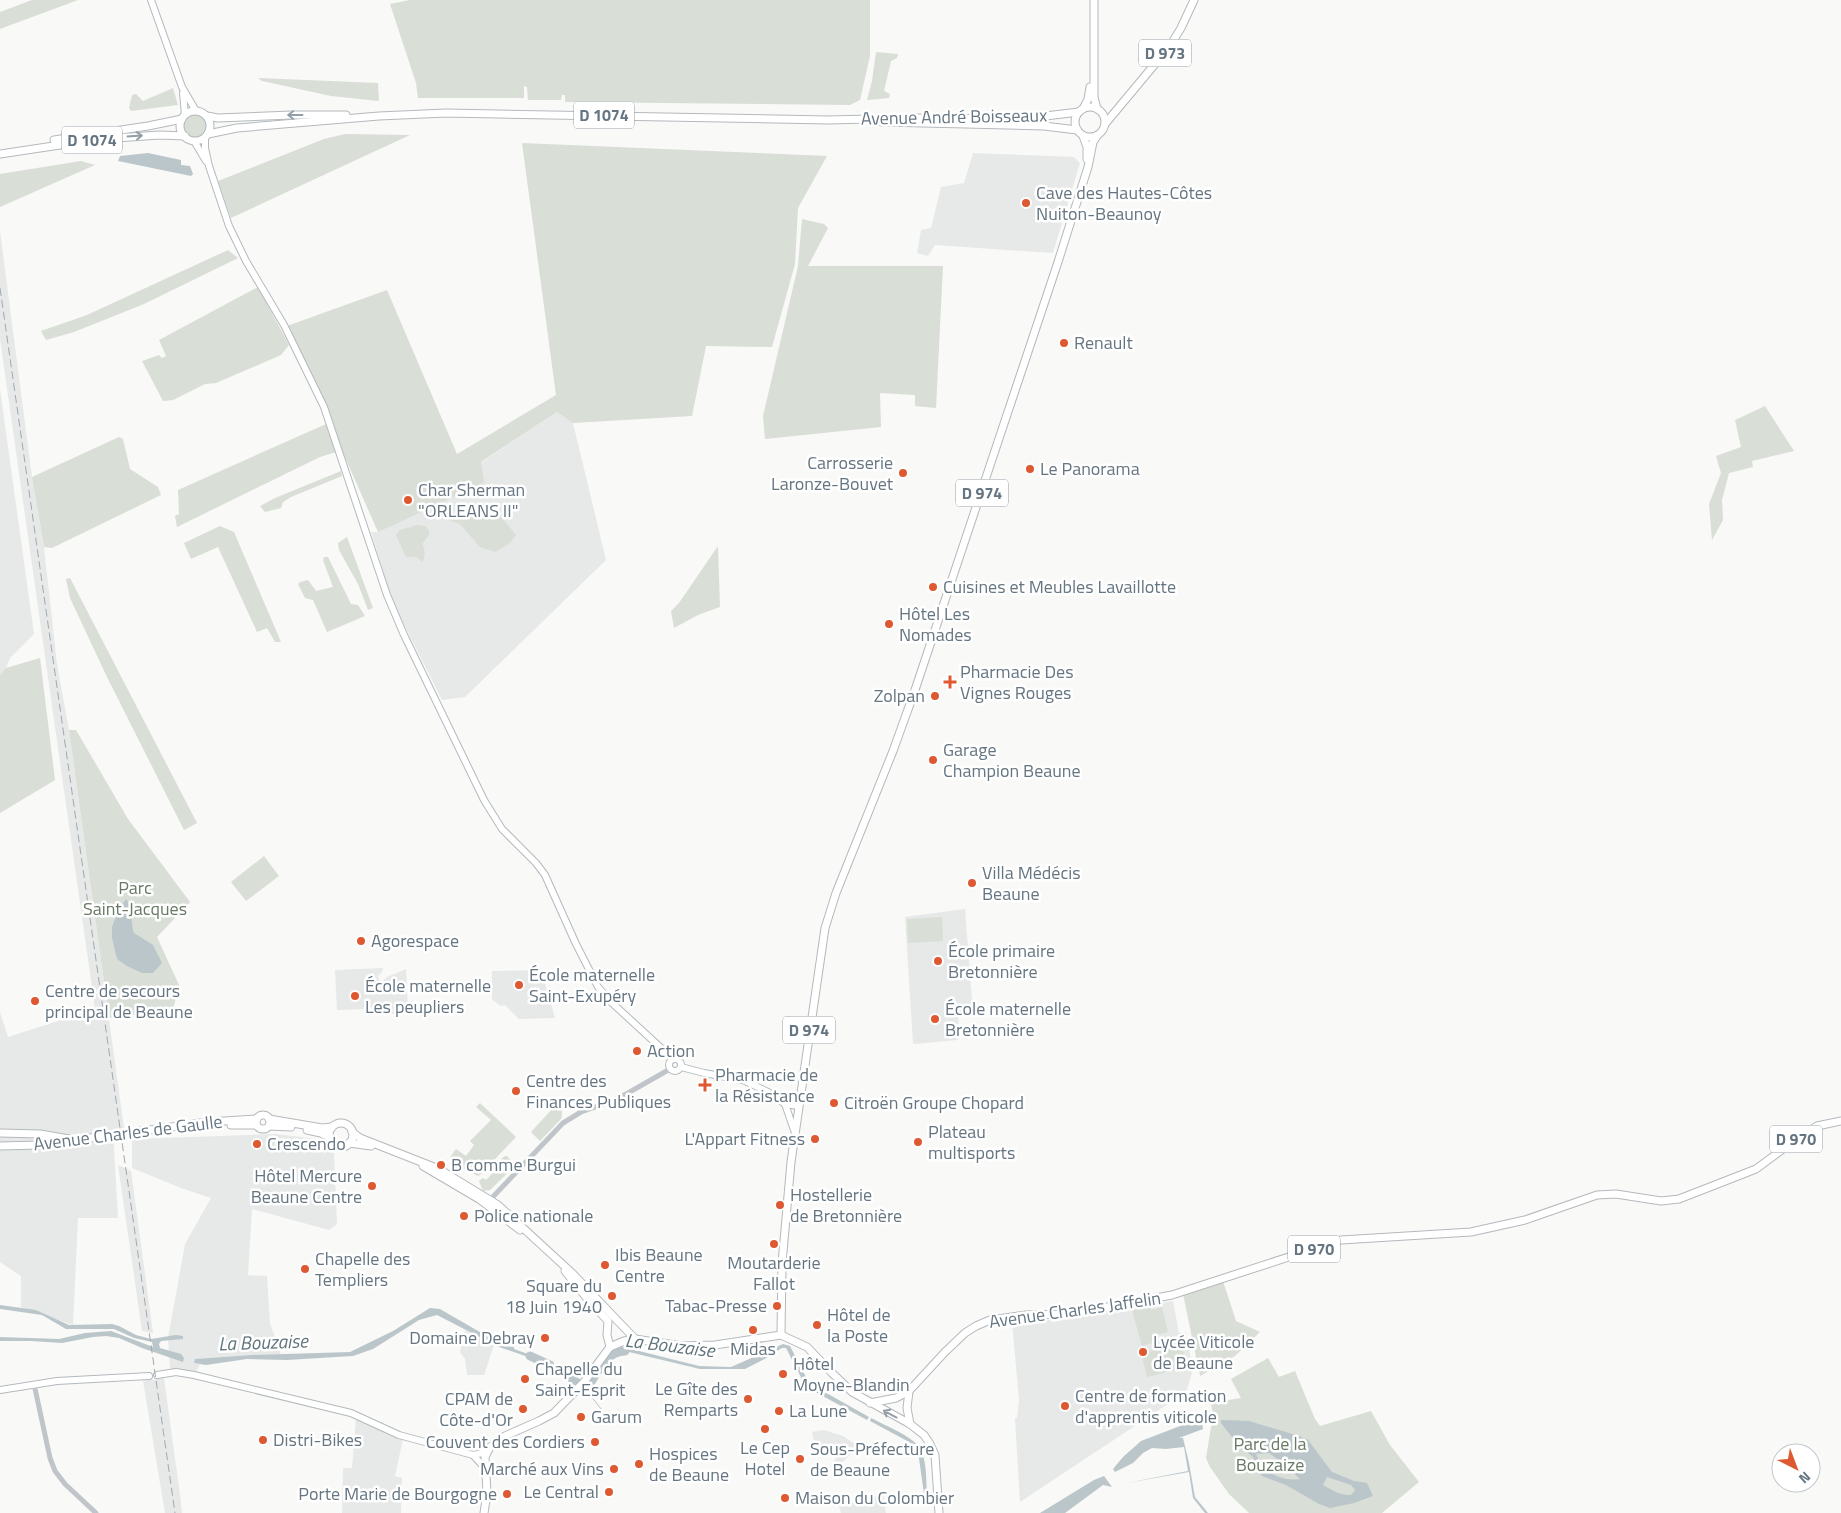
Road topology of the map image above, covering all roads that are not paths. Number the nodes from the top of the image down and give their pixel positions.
1 (151, 0) edge
2 (1094, 0) edge
3 (1194, 0) edge
4 (1094, 64) junction
5 (182, 87) junction
6 (1126, 99) junction
7 (1081, 110) junction
8 (1099, 110) junction
9 (196, 111) junction
10 (206, 116) junction
11 (379, 116) junction
12 (184, 117) junction
13 (828, 120) junction
14 (1105, 124) junction
15 (1080, 133) junction
16 (184, 136) junction
17 (207, 136) junction
18 (1096, 136) junction
19 (194, 141) junction
20 (208, 166) junction
21 (1085, 176) junction
22 (673, 1060) junction
23 (681, 1067) junction
24 (670, 1069) junction
25 (785, 1104) junction
26 (798, 1106) junction
27 (1841, 1120) edge
28 (256, 1122) junction
29 (269, 1122) junction
30 (332, 1127) junction
31 (794, 1130) junction
32 (352, 1132) junction
33 (0, 1133) edge
34 (329, 1138) junction
35 (79, 1140) junction
36 (349, 1143) junction
37 (0, 1148) edge
38 (488, 1202) junction
39 (781, 1335) junction
40 (635, 1339) junction
41 (610, 1347) junction
42 (157, 1375) dead end
43 (149, 1376) dead end
44 (34, 1384) junction
45 (0, 1390) edge
46 (909, 1392) junction
47 (870, 1403) junction
48 (910, 1424) junction
49 (487, 1452) junction
50 (472, 1455) junction
51 (485, 1468) junction
52 (96, 1513) edge
53 (484, 1513) edge
54 (939, 1513) edge

1 - 5 main road
2 - 4 main road
3 - 6 main road, D 973
4 - 7 main road
4 - 8 main road
5 - 9 main road
5 - 12 main road
6 - 8 main road, D 973
6 - 14 main road, D 973
7 - 8 main road
7 - 13 main road, Avenue André Boisseaux / D 1074
7 - 15 main road
8 - 14 main road
9 - 10 main road
9 - 12 main road
11 -> 10 main road, Avenue André Boisseaux / D 1074
10 - 17 main road
11 - 13 main road, Avenue André Boisseaux / D 1074
11 - 17 main road, Avenue André Boisseaux / D 1074
12 - 16 main road
12 -> 16 main road, D 1074
13 - 15 main road, Avenue André Boisseaux / D 1074
14 - 18 main road
15 - 18 main road
15 - 21 main road, D 974
16 - 19 main road
17 - 19 main road
17 - 20 main road
18 - 21 main road, D 974
19 - 20 main road
20 - 22 main road
21 - 26 main road, D 974
22 - 23 main road
22 - 24 main road
23 - 24 main road
23 - 25 main road
24 - 38 street
25 - 26 main road
25 - 31 main road
26 - 31 main road, D 974
27 - 46 main road, Avenue Charles Jaffelin / D 970
28 - 29 main road, Avenue Charles de Gaulle
28 - 29 main road, Avenue Charles de Gaulle
28 - 35 main road, Avenue Charles de Gaulle
28 - 37 main road, Avenue Charles de Gaulle
29 - 30 main road, Avenue Charles de Gaulle
29 - 34 main road, Avenue Charles de Gaulle
30 - 32 main road
30 - 34 main road
31 - 39 main road, D 974
32 - 36 main road
32 - 38 main road
33 - 35 main road
34 - 36 main road
35 - 37 main road, Avenue Charles de Gaulle
36 - 38 main road
38 - 40 main road
38 - 41 main road
39 - 40 main road
39 - 47 main road
40 - 41 main road
41 - 49 main road
42 - 50 main road
43 - 44 main road
44 - 45 main road
44 - 52 street
46 - 47 main road
46 - 48 main road
48 -> 47 main road
48 - 54 main road
49 - 50 main road
49 - 51 main road
50 - 51 main road
51 - 53 main road

